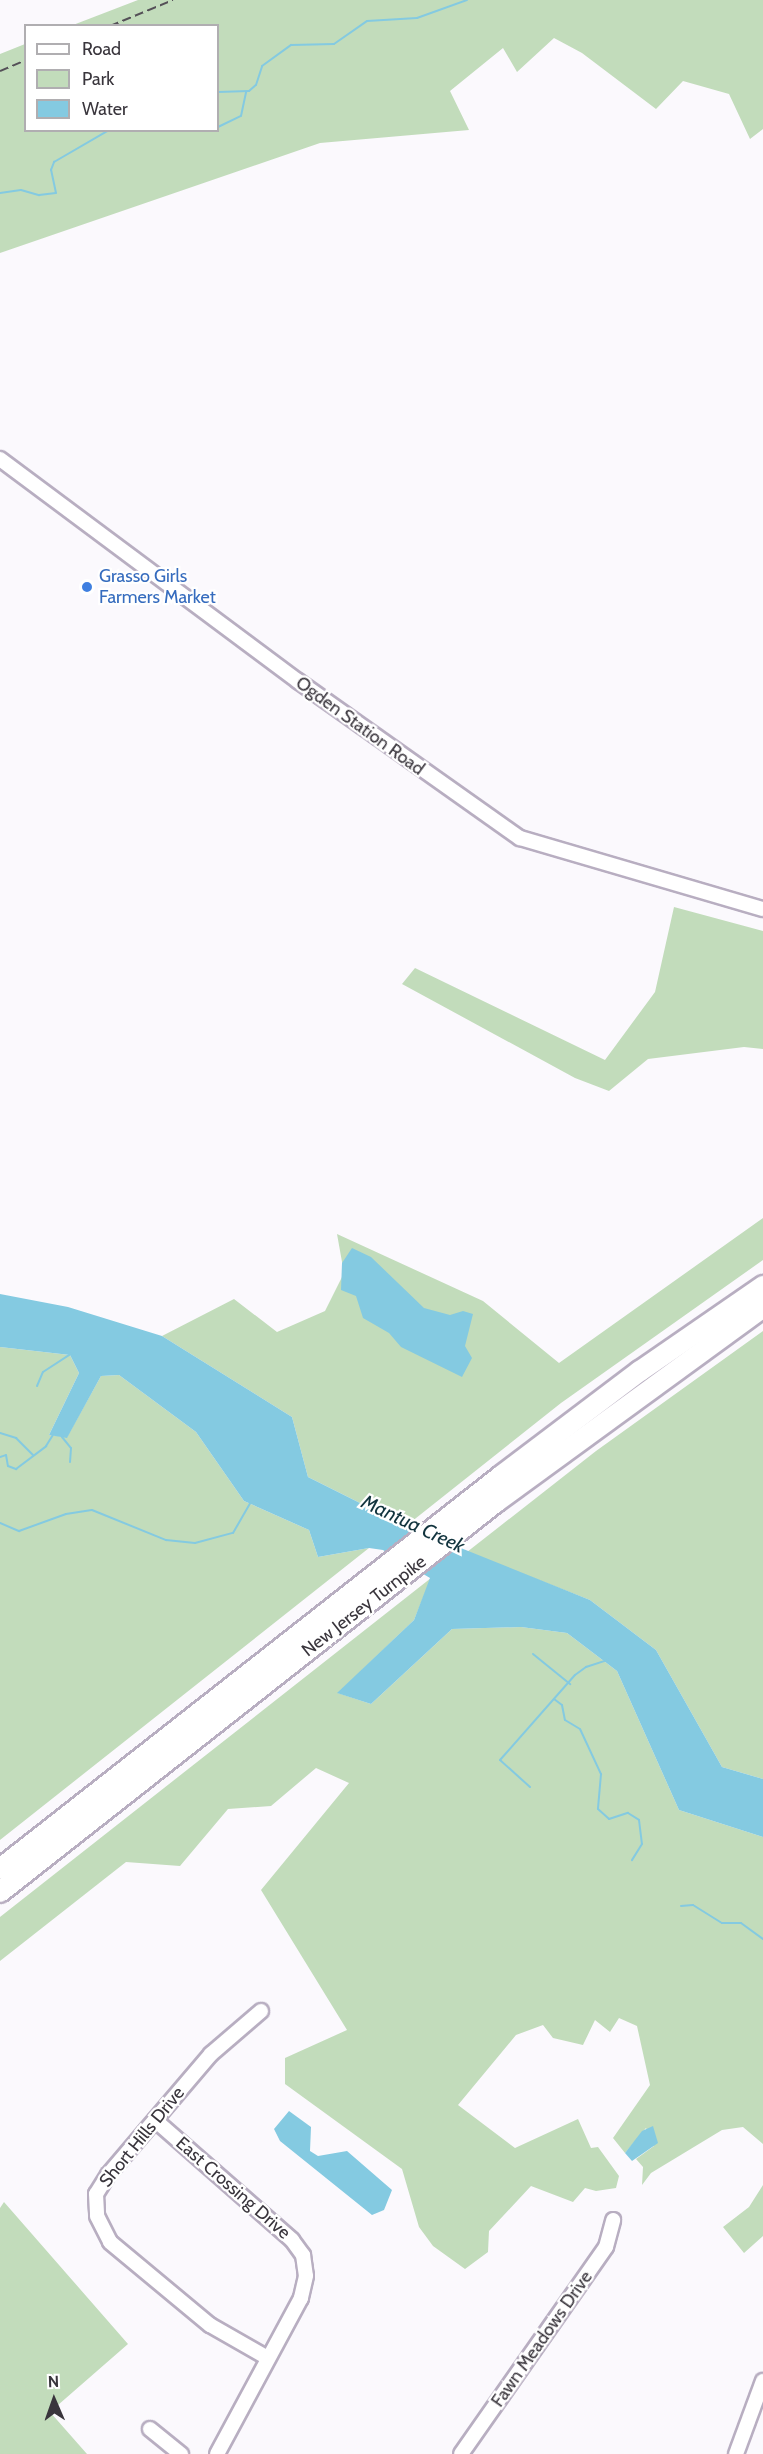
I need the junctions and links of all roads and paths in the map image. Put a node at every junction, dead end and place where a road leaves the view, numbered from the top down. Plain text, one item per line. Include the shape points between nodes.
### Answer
1 (0, 459) edge
2 (763, 909) edge
3 (763, 1286) edge
4 (763, 1307) edge
5 (452, 1526) junction
6 (395, 1571) junction
7 (0, 1869) edge
8 (0, 1892) edge
9 (261, 2011) dead end
10 (155, 2120) junction
11 (613, 2220) dead end
12 (266, 2357) junction
13 (763, 2381) edge
14 (150, 2429) dead end
15 (181, 2454) edge
16 (217, 2454) edge
17 (461, 2454) edge
18 (735, 2454) edge

1 - 2 street, Ogden Station Road via 307,688 520,838
3 - 5 highway, New Jersey Turnpike via 640,1371
4 - 5 highway, New Jersey Turnpike
5 - 6 highway, New Jersey Turnpike
6 - 7 highway, New Jersey Turnpike
6 - 8 highway, New Jersey Turnpike
9 - 10 street, Short Hills Drive via 211,2054
10 - 12 street, East Crossing Drive via 292,2240 303,2255 306,2276 301,2298
10 - 12 street, Short Hills Drive via 96,2194 101,2225 110,2242 210,2325
11 - 17 street, Fawn Meadows Drive via 606,2247
12 - 16 street, East Crossing Drive
13 - 18 street
14 - 15 street

